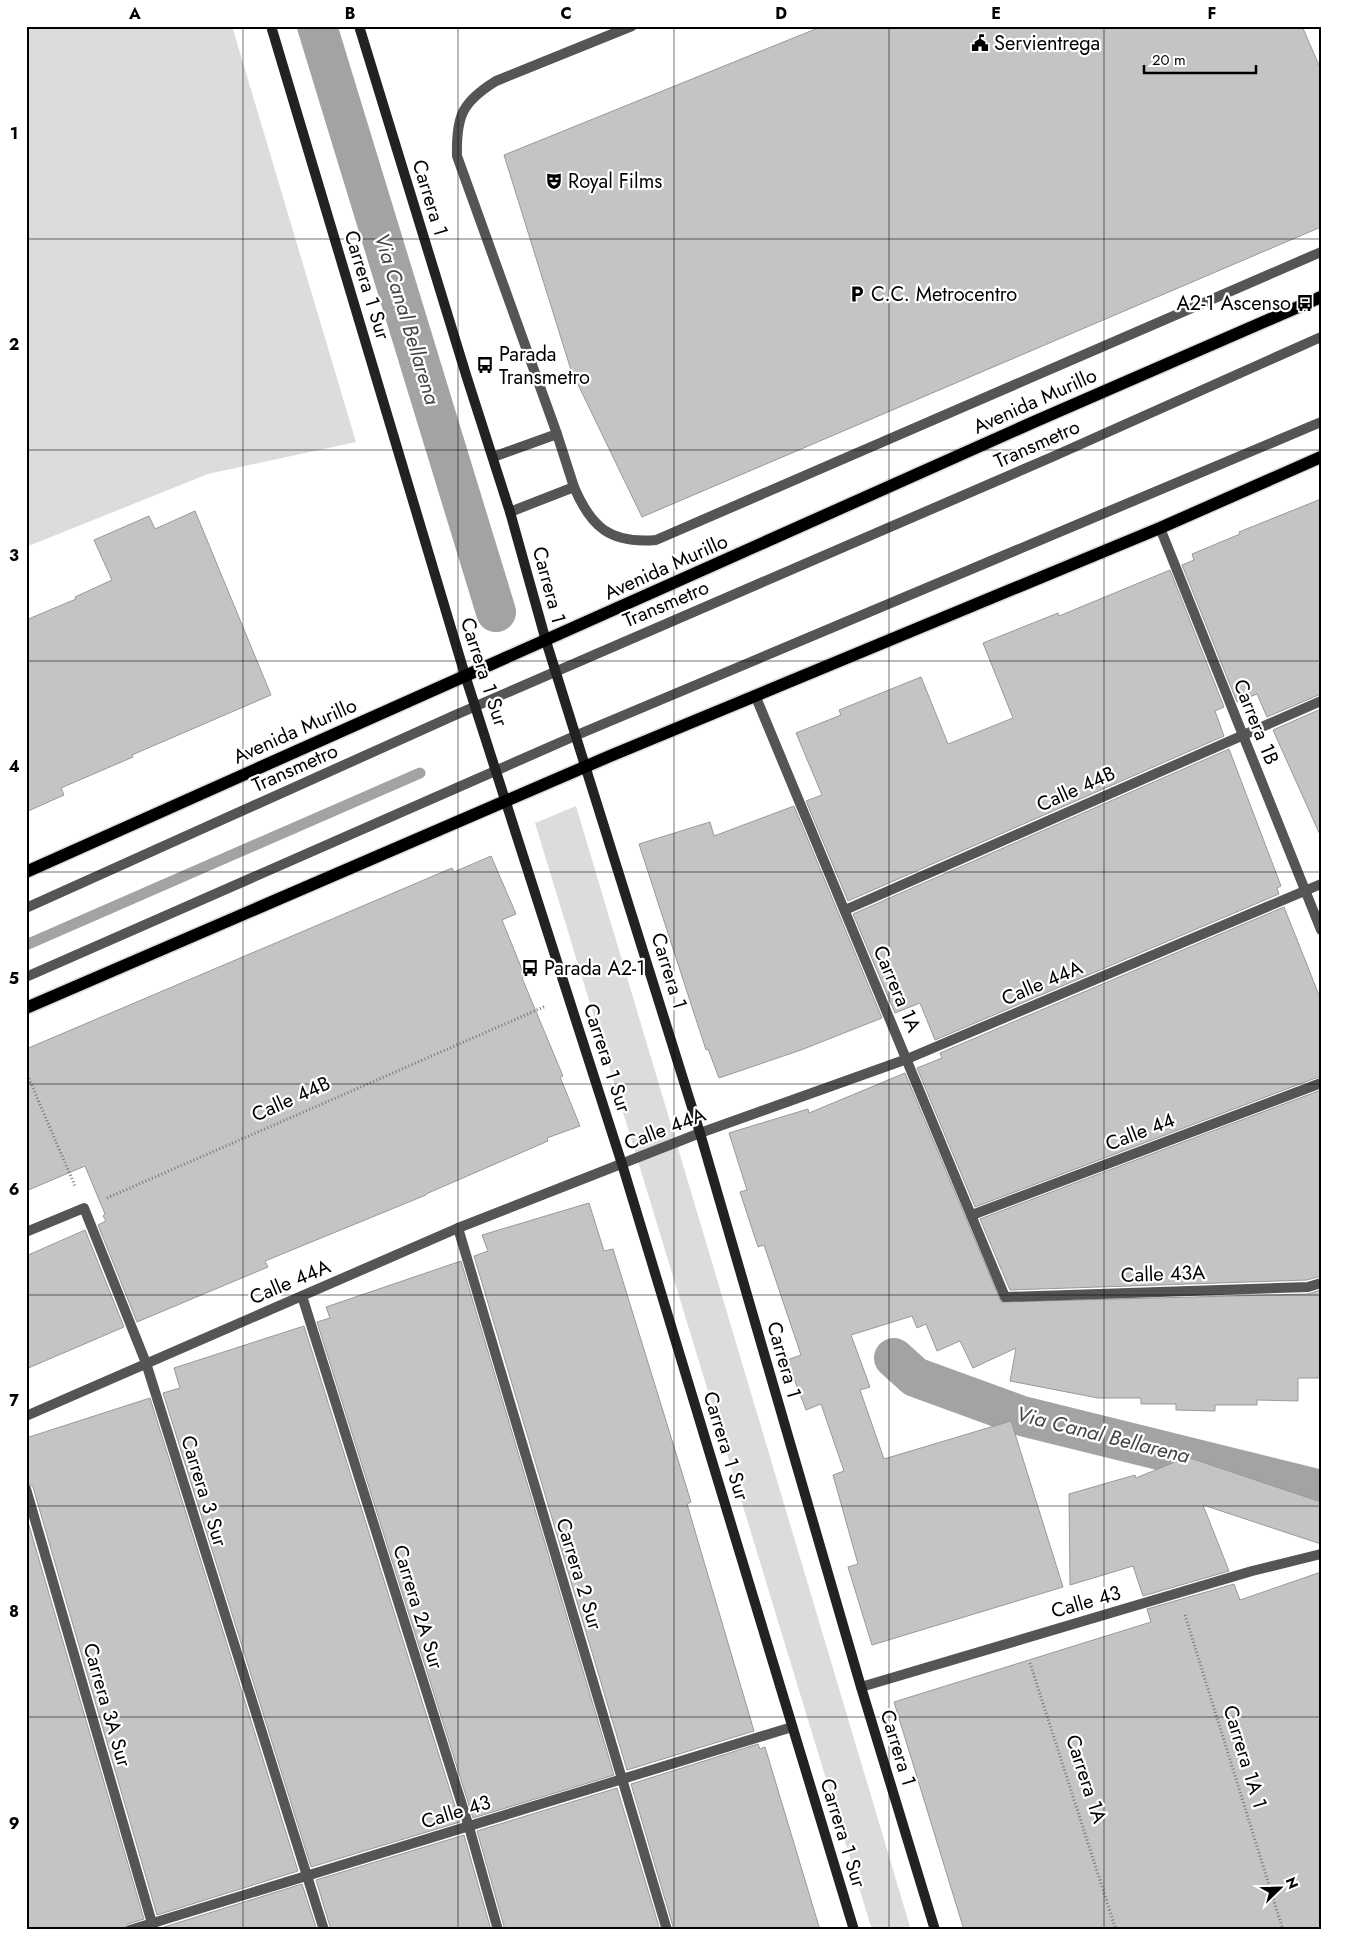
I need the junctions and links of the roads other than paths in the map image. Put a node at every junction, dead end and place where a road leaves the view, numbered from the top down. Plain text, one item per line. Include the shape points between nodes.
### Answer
1 (271, 26) edge
2 (359, 26) edge
3 (632, 26) edge
4 (1321, 252) edge
5 (1321, 296) edge
6 (1321, 336) edge
7 (1321, 422) edge
8 (556, 434) junction
9 (493, 457) junction
10 (1321, 457) edge
11 (574, 487) junction
12 (510, 512) junction
13 (1160, 528) junction
14 (546, 641) junction
15 (556, 671) junction
16 (465, 675) junction
17 (755, 695) junction
18 (1321, 700) edge
19 (476, 706) junction
20 (577, 735) junction
21 (1243, 735) junction
22 (587, 766) junction
23 (498, 770) junction
24 (507, 801) junction
25 (26, 872) edge
26 (1321, 884) edge
27 (1305, 890) junction
28 (26, 908) edge
29 (845, 910) junction
30 (1321, 930) edge
31 (26, 977) edge
32 (26, 1008) edge
33 (907, 1059) junction
34 (1321, 1083) edge
35 (700, 1133) junction
36 (622, 1164) junction
37 (972, 1215) junction
38 (458, 1228) junction
39 (26, 1232) edge
40 (1321, 1283) edge
41 (302, 1296) junction
42 (1005, 1296) joint
43 (146, 1363) junction
44 (26, 1416) edge
45 (26, 1490) edge
46 (1321, 1554) edge
47 (861, 1687) junction
48 (792, 1727) junction
49 (622, 1778) junction
50 (469, 1827) junction
51 (307, 1875) junction
52 (153, 1926) edge
53 (130, 1930) edge
54 (324, 1930) edge
55 (498, 1930) edge
56 (667, 1930) edge
57 (854, 1930) edge
58 (935, 1930) edge

1 - 16 street, Carrera 1 Sur
2 - 9 street, Carrera 1
3 - 8 street via 496,80 478,92 464,110 456,131 457,156
4 - 11 street via 656,540 623,539 605,531 588,513
5 - 14 main road, Avenida Murillo
6 - 15 street, Transmetro via 1052,457
7 - 20 street
8 - 9 street
8 - 11 street
9 - 12 street, Carrera 1
10 - 13 main road
11 - 12 street
12 - 14 street, Carrera 1
13 - 17 main road
13 - 21 street, Carrera 1B
14 - 15 street, Carrera 1
14 - 16 main road, Avenida Murillo
15 - 19 street, Transmetro
15 - 20 street, Carrera 1
16 - 19 street, Carrera 1 Sur
16 - 25 main road, Avenida Murillo
17 - 22 main road
17 - 29 street, Carrera 1A
18 - 21 street, Calle 44B
19 - 23 street, Carrera 1 Sur
19 - 28 street, Transmetro
20 - 22 street, Carrera 1
20 - 23 street
21 - 27 street, Carrera 1B
21 - 29 street, Calle 44B
22 - 24 main road
22 - 35 street, Carrera 1
23 - 24 street, Carrera 1 Sur
23 - 31 street
24 - 32 main road
24 - 36 street, Carrera 1 Sur
26 - 27 street, Calle 44A
27 - 30 street, Carrera 1B
27 - 33 street, Calle 44A
29 - 33 street, Carrera 1A
33 - 35 street, Calle 44A
33 - 37 street, Carrera 1A
34 - 37 street, Calle 44
35 - 36 street, Calle 44A
35 - 47 street, Carrera 1
36 - 38 street, Calle 44A
36 - 48 street, Carrera 1 Sur
37 - 42 street, Carrera 1A
38 - 41 street, Calle 44A
38 - 49 street, Carrera 2 Sur
39 - 43 street, Carrera 3 Sur via 84,1208
40 - 42 street, Calle 43A via 1308,1287
41 - 43 street, Calle 44A
41 - 50 street, Carrera 2A Sur
43 - 44 street, Calle 44A
43 - 51 street, Carrera 3 Sur
45 - 52 street, Carrera 3A Sur
46 - 47 street, Calle 43 via 1252,1571
47 - 58 street, Carrera 1
48 - 49 street, Calle 43
48 - 57 street, Carrera 1 Sur
49 - 50 street, Calle 43
49 - 56 street, Carrera 2 Sur
50 - 51 street, Calle 43
50 - 55 street, Carrera 2A Sur
51 - 52 street, Calle 43
51 - 54 street, Carrera 3 Sur
52 - 53 street, Calle 43

